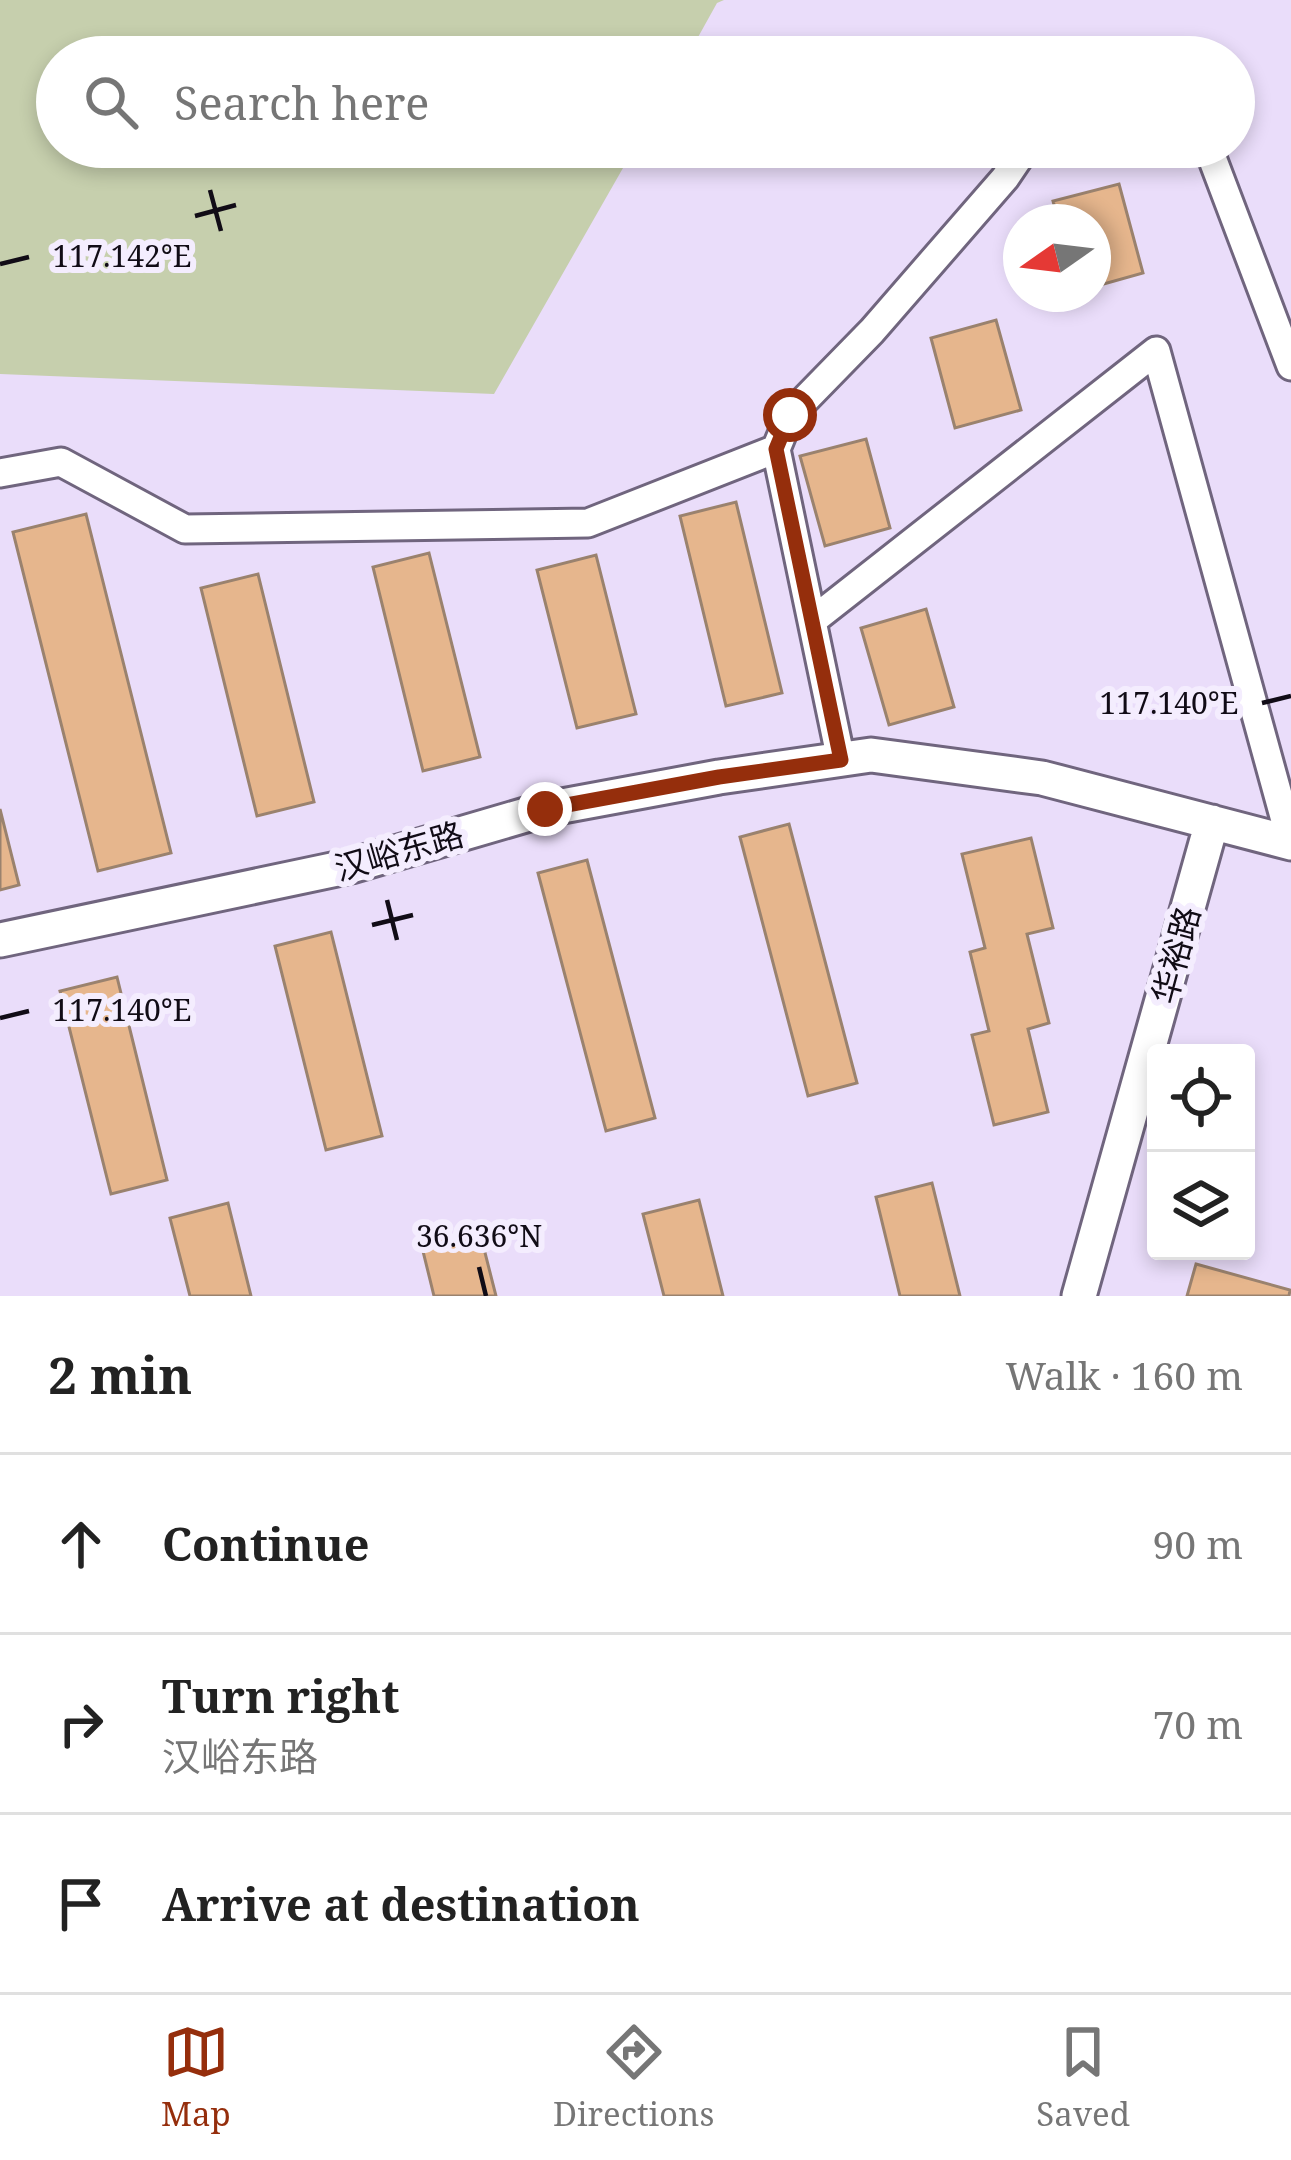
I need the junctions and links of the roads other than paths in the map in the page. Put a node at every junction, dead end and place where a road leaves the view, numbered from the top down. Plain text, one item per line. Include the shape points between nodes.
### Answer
1 (1012, 168) edge
2 (1216, 168) edge
3 (1291, 366) edge
4 (776, 449) junction
5 (0, 472) edge
6 (812, 621) junction
7 (841, 760) junction
8 (1212, 822) junction
9 (1291, 842) edge
10 (0, 940) edge
11 (1078, 1296) edge

1 - 4 street via 790,415
2 - 3 street
4 - 5 street via 589,523 185,529 61,462
4 - 6 street
6 - 7 street
6 - 9 street via 1156,351
7 - 8 street, 汉峪东路 via 871,755 1042,778
7 - 10 street, 汉峪东路 via 545,809 351,866
8 - 9 street, 汉峪东路
8 - 11 street, 华裕路

